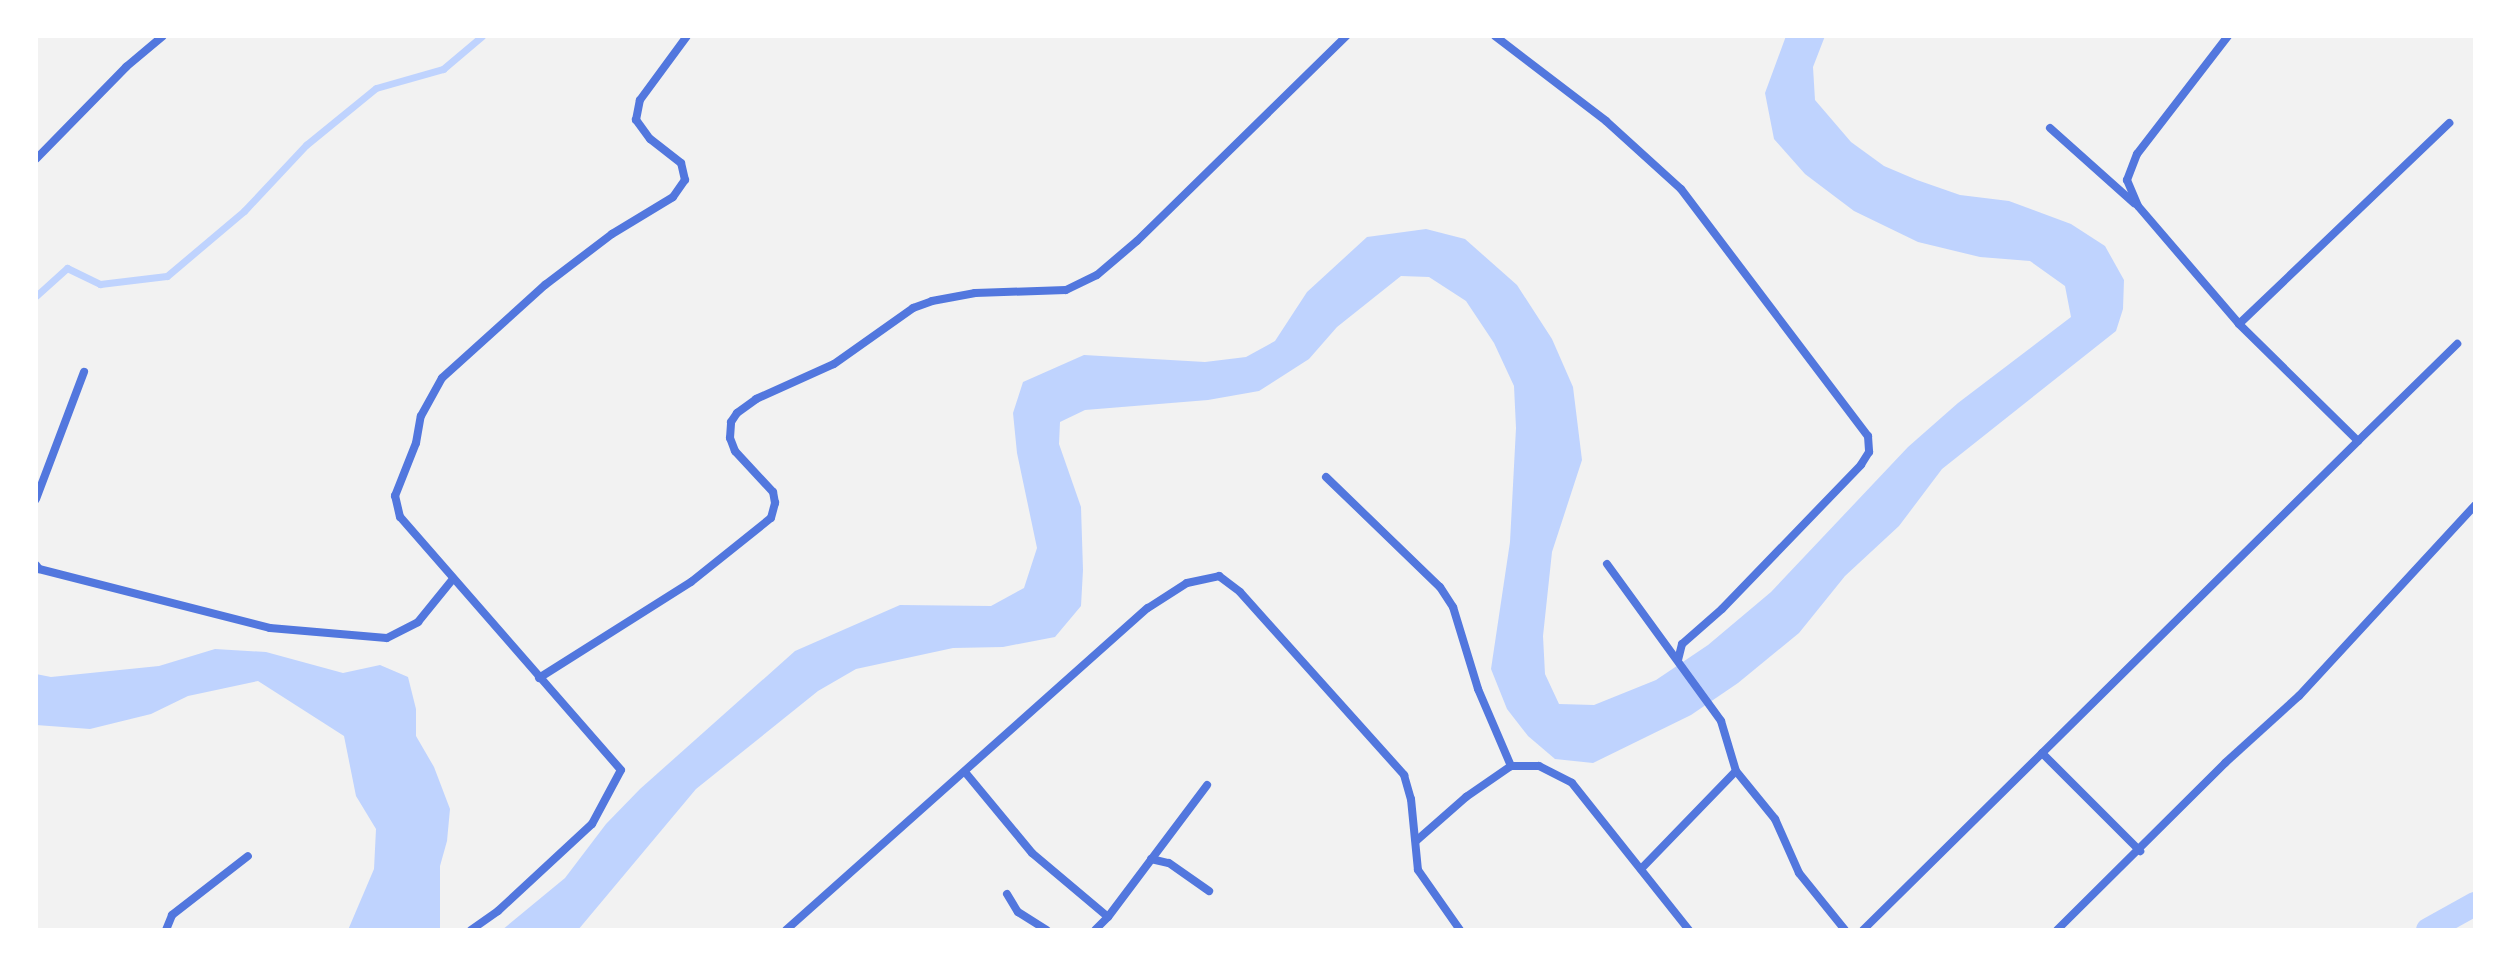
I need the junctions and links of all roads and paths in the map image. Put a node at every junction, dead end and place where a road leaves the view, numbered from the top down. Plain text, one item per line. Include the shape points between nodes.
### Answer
1 (163, 36) edge
2 (687, 36) edge
3 (1346, 36) edge
4 (1495, 36) edge
5 (2228, 36) edge
6 (2449, 123) dead end
7 (2050, 128) dead end
8 (36, 159) edge
9 (2138, 206) junction
10 (2239, 324) junction
11 (2457, 344) dead end
12 (84, 372) dead end
13 (2358, 441) junction
14 (1326, 477) dead end
15 (36, 499) edge
16 (2475, 505) edge
17 (1607, 564) dead end
18 (36, 565) edge
19 (453, 579) junction
20 (1678, 660) junction
21 (539, 678) junction
22 (2042, 753) junction
23 (1511, 766) junction
24 (1736, 771) junction
25 (965, 772) junction
26 (1207, 785) dead end
27 (1416, 841) junction
28 (2140, 851) junction
29 (248, 856) dead end
30 (1151, 859) junction
31 (1641, 869) junction
32 (1209, 891) dead end
33 (1007, 894) dead end
34 (1108, 917) junction
35 (166, 930) edge
36 (471, 930) edge
37 (786, 930) edge
38 (1047, 930) edge
39 (1095, 930) edge
40 (1460, 930) edge
41 (1689, 930) edge
42 (1845, 930) edge
43 (1863, 930) edge
44 (2057, 930) edge

1 - 8 street
2 - 19 street via 640,100 636,120 650,139 681,163 685,180 673,197 612,234 545,285 442,378 421,416 395,496 400,517
3 - 21 street via 1097,275 1066,290 975,293 913,308 834,364 737,413 730,438 735,451 773,492 771,518 691,582
4 - 20 street via 1606,121 1681,189 1868,436 1869,452 1861,465 1682,644
5 - 9 street via 2137,154 2127,180
6 - 10 street
7 - 9 street
9 - 10 street
10 - 13 street
11 - 13 street
12 - 15 street
13 - 22 street
14 - 23 street via 1440,587 1453,607 1478,689
16 - 28 street via 2299,696
17 - 20 street
18 - 19 street via 270,628 387,638 418,622
19 - 21 street
20 - 24 street via 1721,721
21 - 36 street via 621,770 592,824
22 - 28 street
22 - 43 street
23 - 27 street
23 - 31 street via 1539,766 1572,783
24 - 31 street
24 - 42 street via 1775,819 1799,873
25 - 27 street via 1148,608 1187,583 1219,576 1240,592 1404,775
25 - 34 street via 1032,853
25 - 37 street
26 - 30 street
27 - 40 street via 1418,870
28 - 44 street
29 - 35 street via 172,915
30 - 32 street via 1169,863
30 - 34 street
31 - 41 street
33 - 38 street via 1018,912
34 - 39 street

